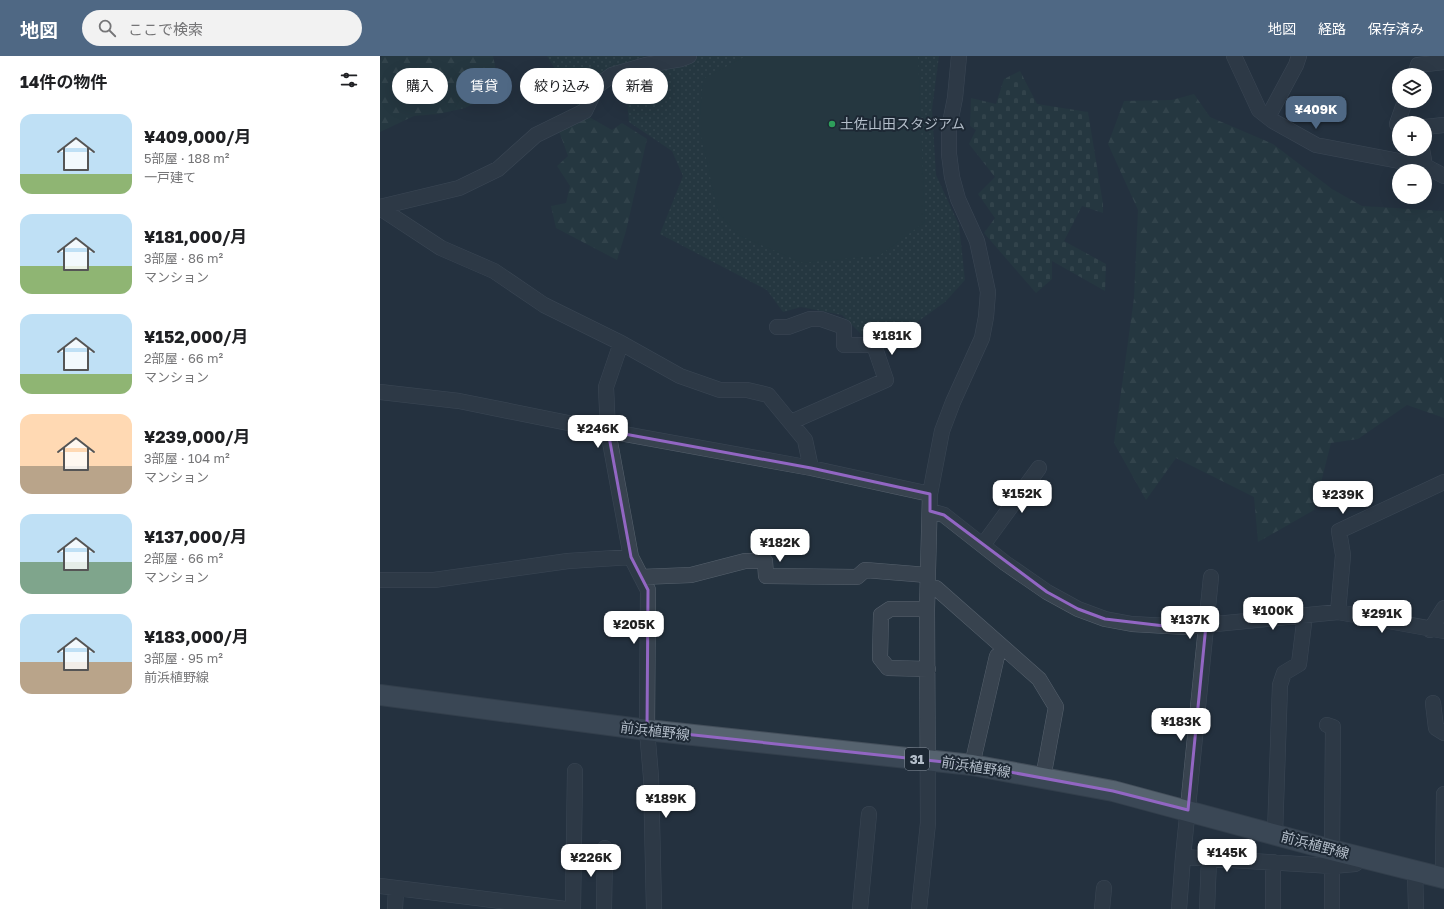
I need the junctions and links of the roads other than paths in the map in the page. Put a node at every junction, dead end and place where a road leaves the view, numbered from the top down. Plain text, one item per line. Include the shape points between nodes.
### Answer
1 (689, 56) edge
2 (959, 56) edge
3 (1234, 56) edge
4 (1299, 56) edge
5 (1444, 62) edge
6 (1417, 68) edge
7 (1268, 117) junction
8 (1444, 125) edge
9 (1432, 126) edge
10 (1415, 164) edge
11 (1432, 170) edge
12 (1444, 176) edge
13 (380, 208) edge
14 (777, 327) dead end
15 (621, 343) junction
16 (380, 392) edge
17 (791, 422) junction
18 (608, 431) junction
19 (811, 468) junction
20 (1039, 468) dead end
21 (1444, 482) edge
22 (930, 494) junction
23 (930, 511) junction
24 (983, 545) junction
25 (631, 557) junction
26 (640, 577) junction
27 (1211, 578) dead end
28 (380, 580) edge
29 (928, 582) junction
30 (1444, 608) edge
31 (927, 610) junction
32 (1338, 612) junction
33 (1305, 615) junction
34 (1206, 624) junction
35 (1437, 630) edge
36 (997, 656) dead end
37 (928, 669) junction
38 (380, 695) edge
39 (1433, 703) dead end
40 (1327, 725) dead end
41 (646, 730) junction
42 (1444, 733) edge
43 (928, 760) junction
44 (972, 765) junction
45 (575, 771) dead end
46 (1043, 778) junction
47 (1444, 794) edge
48 (1188, 810) junction
49 (869, 814) dead end
50 (1275, 834) junction
51 (605, 848) dead end
52 (1183, 857) junction
53 (1332, 858) junction
54 (1209, 859) junction
55 (1273, 862) junction
56 (1416, 870) junction
57 (1444, 877) edge
58 (380, 886) edge
59 (396, 888) junction
60 (1104, 888) dead end
61 (466, 903) edge
62 (556, 908) edge
63 (395, 909) edge
64 (573, 909) edge
65 (604, 909) edge
66 (654, 909) edge
67 (860, 909) edge
68 (919, 909) edge
69 (1102, 909) edge
70 (1179, 909) edge
71 (1207, 909) edge
72 (1273, 909) edge
73 (1332, 909) edge
74 (1416, 909) edge

1 - 13 street via 612,75 597,86 585,111 536,135 498,170 459,188
2 - 22 street via 949,128 949,154 958,199 977,241 988,292 982,338 942,431
3 - 7 street via 1259,110
4 - 7 street
5 - 6 street via 1418,65
7 - 10 street via 1316,145
8 - 9 street
11 - 12 street
13 - 15 street via 442,248 494,271 544,305
14 - 17 street via 821,319 844,327 844,345 874,345 886,380
15 - 17 street via 680,376 720,390 747,390 768,395
15 - 18 street via 606,387
16 - 18 street via 459,401
17 - 19 street via 804,440
18 - 19 street
18 - 25 street
19 - 22 street
20 - 24 street
21 - 32 street via 1339,531 1343,555
22 - 23 street
23 - 24 street via 944,515
23 - 29 street
24 - 34 street via 1005,564 1047,592 1078,609 1105,619 1132,624 1185,627
25 - 26 street
25 - 28 street via 568,561 434,580
26 - 29 street via 690,575 745,561 765,561 766,576 856,577 865,570
26 - 41 street via 648,590
27 - 34 street
29 - 31 street
29 - 46 street via 1039,679 1053,701 1056,707
30 - 35 street
31 - 37 street
31 - 37 street via 890,609 881,615 880,658 888,668
32 - 33 street
32 - 35 street
33 - 34 street
33 - 50 street via 1299,664 1284,673 1280,685
34 - 48 street
36 - 44 street
37 - 43 street
38 - 41 main road, 前浜植野線 / 31
39 - 42 street via 1436,728
40 - 53 street via 1333,727
41 - 43 main road, 前浜植野線 / 31
41 - 66 street via 651,777
43 - 44 main road, 前浜植野線 / 31
43 - 68 street via 928,823
44 - 46 main road, 前浜植野線 / 31
45 - 64 street
46 - 48 main road, 前浜植野線 / 31 via 1113,791
47 - 57 street
48 - 50 main road, 前浜植野線 / 31
48 - 52 street
49 - 67 street
50 - 53 main road, 前浜植野線 / 31
51 - 65 street
52 - 54 street
52 - 70 street
53 - 55 street
53 - 56 main road, 前浜植野線 / 31 via 1364,857
53 - 73 street
54 - 55 street
54 - 71 street
55 - 72 street
56 - 57 main road, 前浜植野線 / 31
56 - 74 street
58 - 59 street
59 - 61 street
59 - 63 street
60 - 69 street
61 - 62 street

